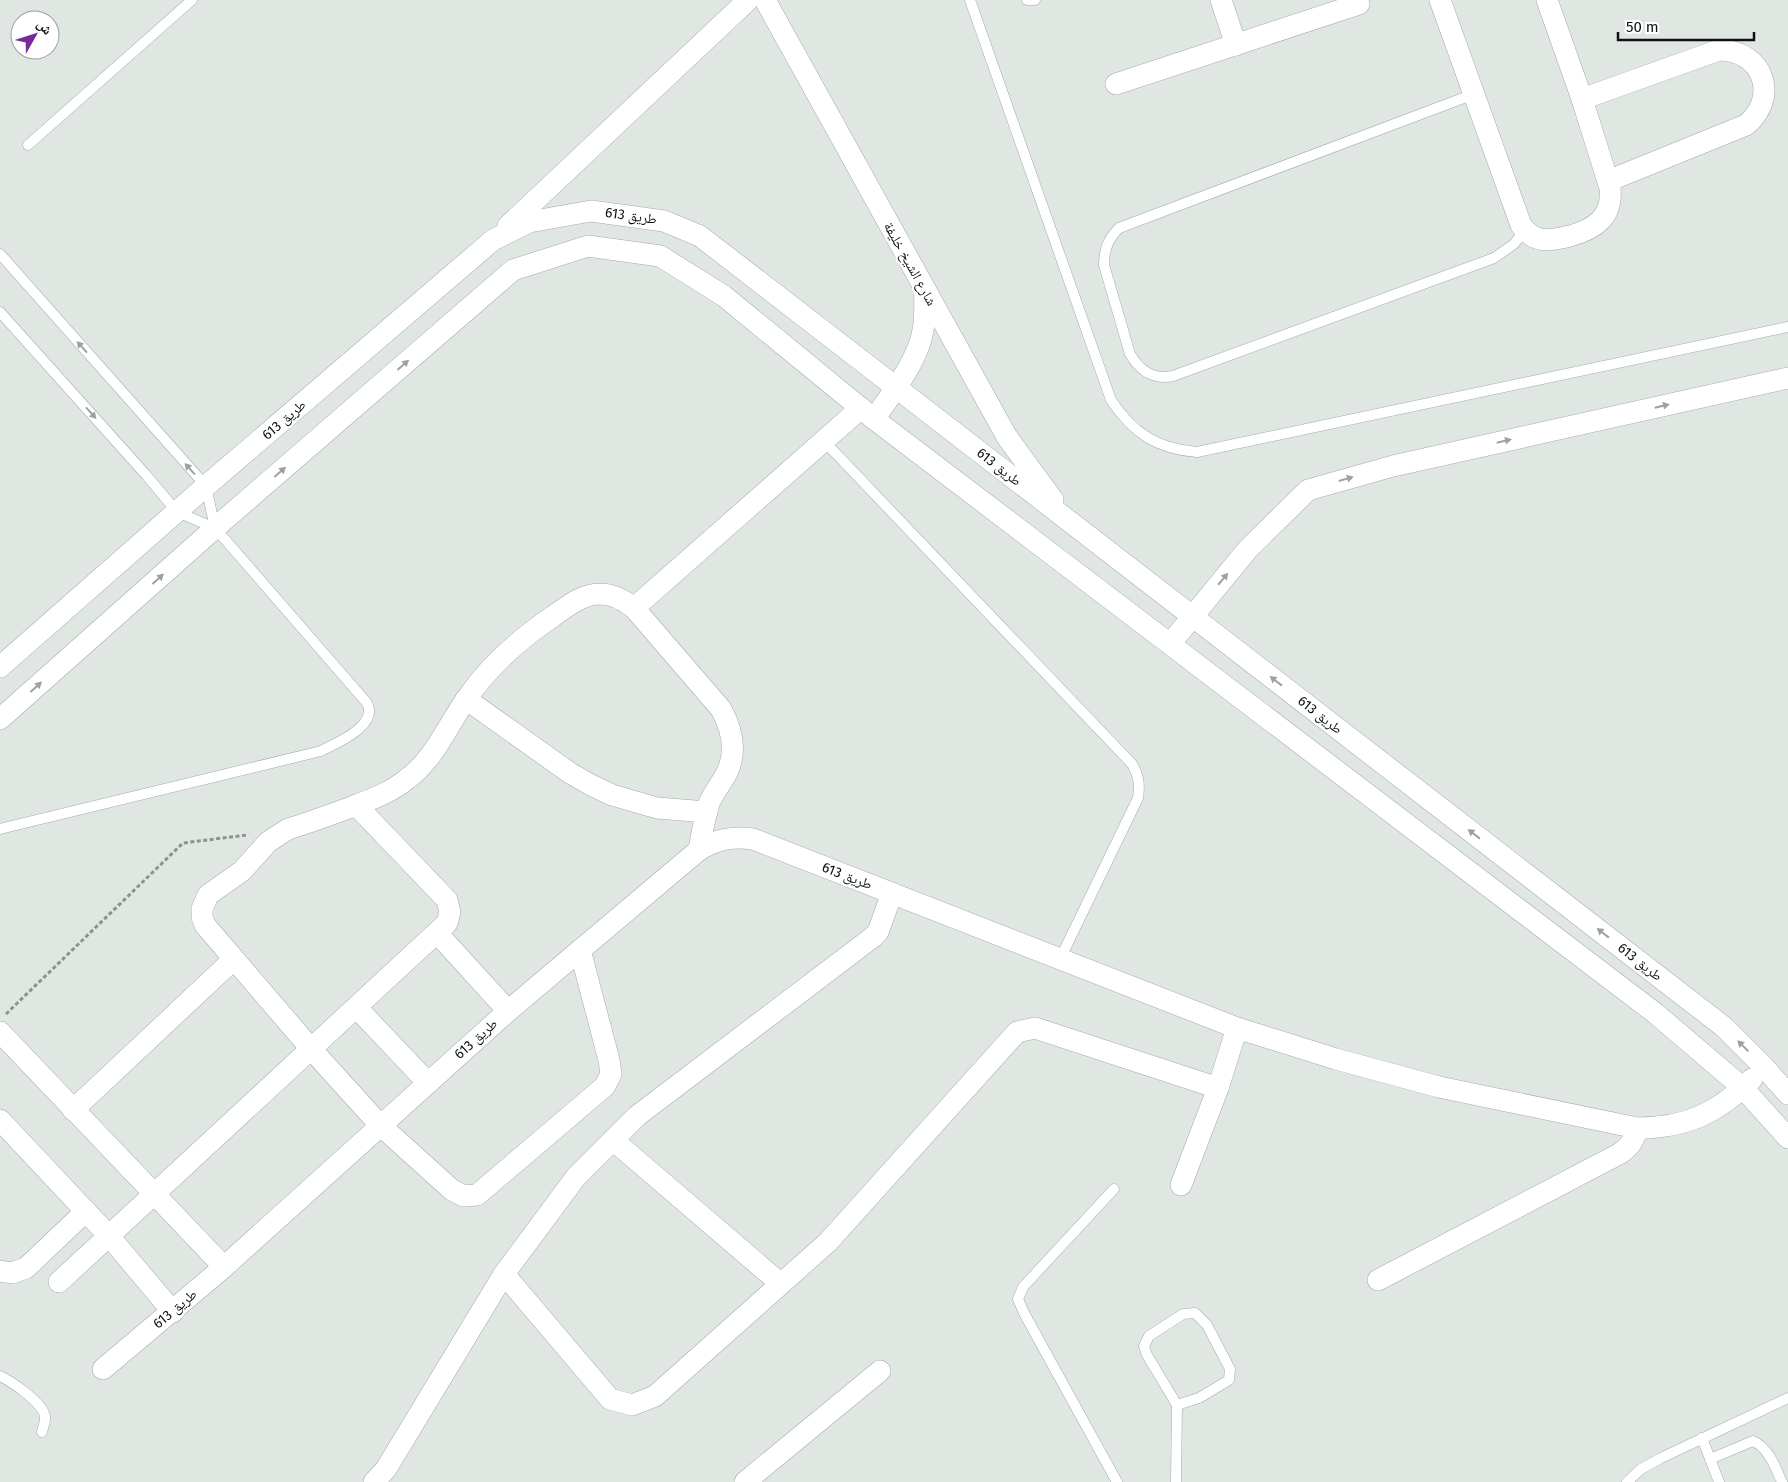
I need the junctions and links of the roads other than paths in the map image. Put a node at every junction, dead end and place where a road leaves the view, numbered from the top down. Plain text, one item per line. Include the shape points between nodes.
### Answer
1 (192, 0) edge
2 (748, 0) edge
3 (765, 0) edge
4 (970, 0) edge
5 (1027, 0) edge
6 (1035, 0) edge
7 (1221, 0) edge
8 (1440, 0) edge
9 (1547, 0) edge
10 (1358, 4) dead end
11 (1236, 45) junction
12 (1116, 84) dead end
13 (1474, 94) junction
14 (1582, 99) junction
15 (28, 145) dead end
16 (1608, 181) junction
17 (1525, 230) junction
18 (493, 240) junction
19 (0, 254) edge
20 (925, 290) junction
21 (0, 312) edge
22 (1788, 327) edge
23 (1788, 378) edge
24 (897, 388) junction
25 (867, 413) junction
26 (824, 441) junction
27 (206, 486) junction
28 (176, 512) junction
29 (1067, 520) junction
30 (215, 528) junction
31 (634, 608) junction
32 (1192, 616) junction
33 (1170, 644) junction
34 (0, 667) edge
35 (466, 699) junction
36 (0, 719) edge
37 (356, 805) junction
38 (706, 812) junction
39 (0, 829) edge
40 (699, 850) junction
41 (892, 893) junction
42 (438, 934) junction
43 (580, 950) junction
44 (234, 959) junction
45 (1060, 959) junction
46 (357, 1008) junction
47 (508, 1011) junction
48 (1237, 1028) junction
49 (0, 1032) edge
50 (312, 1050) junction
51 (1764, 1067) junction
52 (428, 1083) junction
53 (1218, 1088) junction
54 (1743, 1088) junction
55 (1788, 1094) edge
56 (73, 1110) junction
57 (0, 1120) edge
58 (380, 1126) junction
59 (1637, 1128) junction
60 (1788, 1138) edge
61 (613, 1140) junction
62 (1181, 1185) dead end
63 (1114, 1189) dead end
64 (154, 1195) junction
65 (86, 1211) junction
66 (109, 1236) junction
67 (224, 1267) junction
68 (0, 1271) edge
69 (504, 1274) junction
70 (1378, 1280) dead end
71 (59, 1282) dead end
72 (781, 1284) junction
73 (173, 1312) junction
74 (103, 1369) dead end
75 (880, 1371) dead end
76 (0, 1376) edge
77 (1788, 1398) edge
78 (1176, 1404) junction
79 (42, 1432) dead end
80 (1702, 1438) junction
81 (1710, 1459) junction
82 (382, 1478) edge
83 (746, 1482) edge
84 (1117, 1482) edge
85 (1176, 1482) edge
86 (1627, 1482) edge
87 (1719, 1482) edge
88 (1782, 1482) edge

1 - 15 lane
2 - 18 street
3 - 20 street, شارع الشيخ خليفة
4 - 22 lane via 1108,393 1129,424 1154,442 1198,452
5 - 6 lane
7 - 11 street
8 - 13 street
9 - 14 street
10 - 11 street
11 - 12 street
13 - 17 street
13 - 17 lane via 1119,228 1106,244 1104,264 1130,354 1135,363 1149,374 1174,376 1494,258 1514,244
14 - 16 street
14 - 16 street via 1719,50 1729,50 1748,58 1764,82 1760,111 1746,125
16 - 17 street via 1611,199 1596,226 1548,240 1535,238
18 - 24 street, طريق 613 via 529,222 591,211 664,221 700,236
18 - 27 street, طريق 613
27 -> 19 lane
20 - 24 street via 924,330
20 - 29 street, شارع الشيخ خليفة via 1007,437
21 -> 28 lane
32 -> 23 street via 1248,549 1308,490 1393,466
24 - 25 street
24 - 29 street, طريق 613
25 - 26 street
30 -> 25 street via 513,270 588,246 660,256 724,296
25 - 33 street
26 - 31 street
26 - 45 lane via 1132,764 1136,772 1138,798
27 - 28 street, طريق 613
27 - 30 lane
28 - 30 lane
28 - 34 street, طريق 613
29 - 32 street, طريق 613
36 -> 30 street
30 - 39 lane via 367,703 370,713 366,722 352,735 321,751
31 - 35 street via 612,596 600,594 576,600 515,644
31 - 38 street via 721,709 728,722 733,750 730,765
32 - 33 street
51 -> 32 street, طريق 613 via 1724,1027
33 - 54 street via 1655,1014
35 - 37 street via 440,745 420,769 392,790
35 - 38 street via 591,785 657,808
37 - 42 street via 447,900 450,918
37 - 44 street via 288,829 268,842 242,871 213,890 202,909 205,924
38 - 40 street
40 - 41 street, طريق 613 via 722,839 753,839
40 - 43 street, طريق 613
41 - 45 street, طريق 613
41 - 61 street via 874,937 637,1116
42 - 46 street
42 - 47 street
43 - 47 street, طريق 613
43 - 58 street via 609,1060 610,1074 606,1086 477,1195 464,1196 452,1190
44 - 50 street
44 - 56 street
45 - 48 street, طريق 613
46 - 50 street
46 - 52 street
47 - 52 street, طريق 613
48 - 53 street
48 - 59 street, طريق 613 via 1439,1087
49 - 56 street
50 - 58 street
50 - 64 street
51 - 54 street, طريق 613
51 - 55 street, طريق 613
52 - 58 street, طريق 613
53 - 62 street
53 - 72 street via 1035,1028 1018,1032 828,1242
54 - 59 street, طريق 613 via 1718,1108 1688,1122
54 - 60 street
56 - 64 street
57 - 65 street
58 - 67 street, طريق 613
59 - 70 street via 1629,1146 1619,1154
61 - 69 street via 576,1177
61 - 72 street
63 - 84 lane via 1023,1287 1018,1299
64 - 66 street
64 - 67 street
65 - 66 street
65 - 68 street via 26,1268 12,1273
66 - 71 street
66 - 73 street
67 - 73 street, طريق 613
69 - 72 street via 610,1399 632,1405 655,1396
69 - 82 street
73 - 74 street, طريق 613
75 - 83 street
76 - 79 lane via 15,1384 44,1412 46,1419
77 - 80 lane
78 - 78 lane via 1144,1346 1149,1336 1183,1314 1195,1313 1207,1325 1230,1369 1228,1380 1198,1398
78 - 85 lane
80 - 81 lane
80 - 86 lane via 1647,1465
81 - 87 lane
81 - 88 lane via 1753,1441 1769,1455

